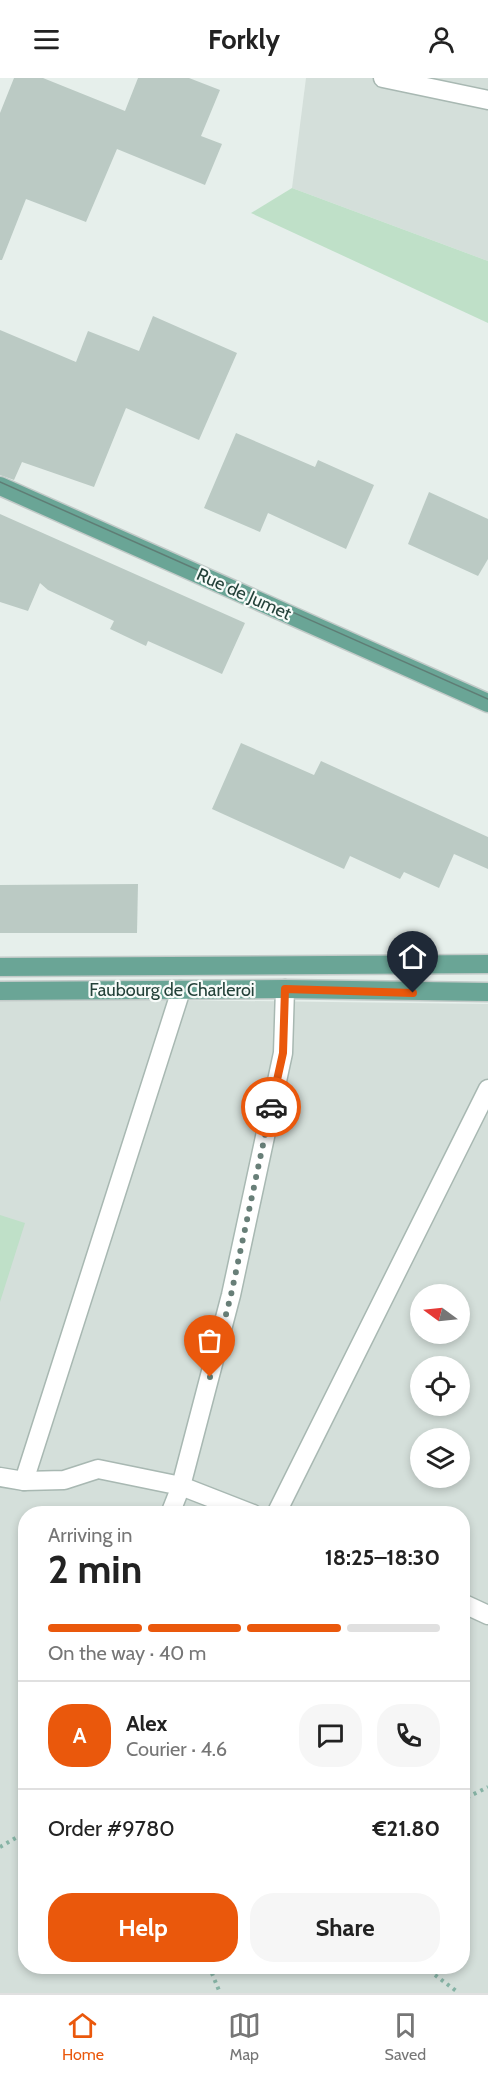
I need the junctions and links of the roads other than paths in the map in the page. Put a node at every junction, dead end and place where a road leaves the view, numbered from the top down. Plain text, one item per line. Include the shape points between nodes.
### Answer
1 (383, 78) edge
2 (488, 100) edge
3 (0, 486) edge
4 (488, 702) edge
5 (488, 964) edge
6 (0, 967) edge
7 (285, 989) junction
8 (181, 990) junction
9 (0, 991) edge
10 (488, 993) edge
11 (488, 1089) edge
12 (0, 1477) edge
13 (24, 1481) junction
14 (181, 1486) junction
15 (173, 1506) edge
16 (232, 1506) edge
17 (280, 1506) edge
18 (470, 1607) edge
19 (488, 1615) edge

1 - 2 lane
3 - 4 main road, Rue de Jumet
5 - 6 main road
7 - 8 main road, Faubourg de Charleroi
7 - 10 main road, Faubourg de Charleroi
7 - 14 lane via 283,1053 231,1295
8 - 9 main road, Faubourg de Charleroi
8 - 13 lane
11 - 17 lane
12 - 13 lane
13 - 14 lane via 64,1480 98,1469
14 - 15 lane
14 - 16 lane
18 - 19 lane

